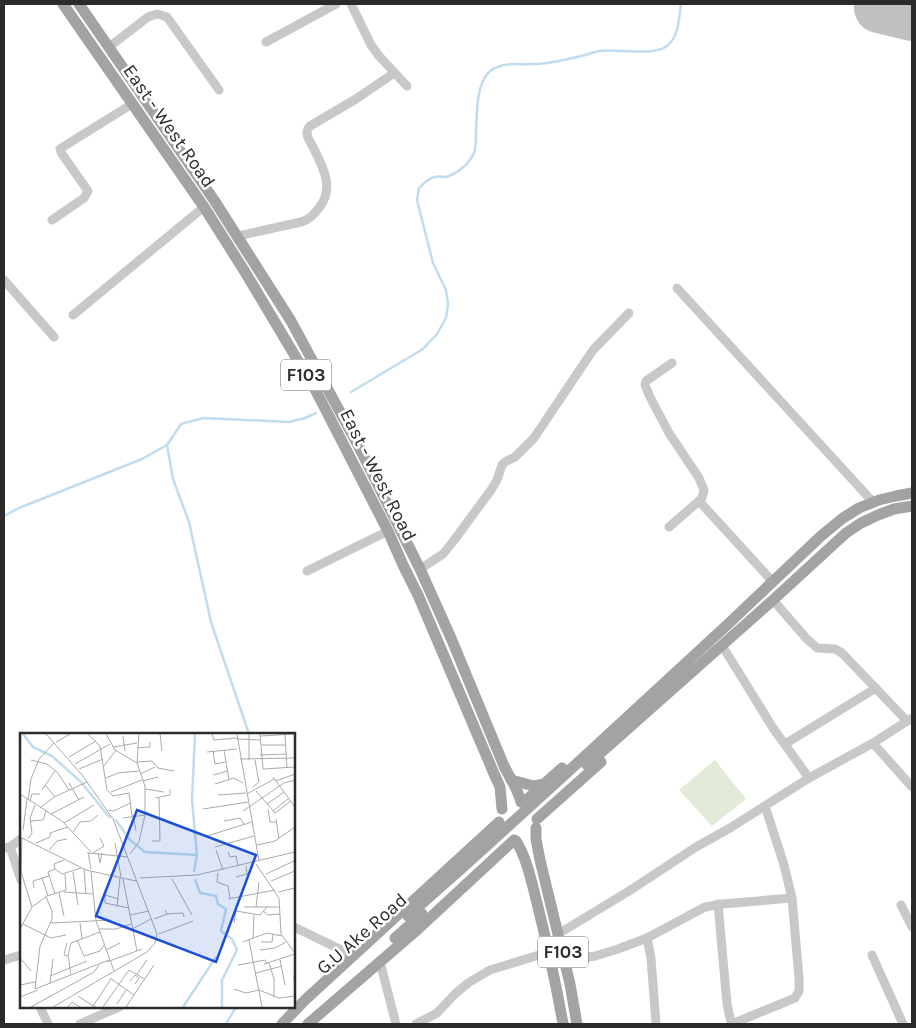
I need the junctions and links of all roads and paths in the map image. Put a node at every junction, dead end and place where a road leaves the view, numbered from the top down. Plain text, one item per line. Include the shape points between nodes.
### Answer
1 (63, 4) edge
2 (79, 4) edge
3 (336, 4) edge
4 (351, 4) edge
5 (266, 42) dead end
6 (109, 47) junction
7 (394, 73) junction
8 (407, 86) dead end
9 (219, 90) dead end
10 (132, 104) junction
11 (204, 207) junction
12 (52, 220) dead end
13 (238, 236) junction
14 (4, 280) edge
15 (677, 288) dead end
16 (629, 313) dead end
17 (73, 315) dead end
18 (54, 338) dead end
19 (672, 363) dead end
20 (912, 494) edge
21 (699, 501) junction
22 (873, 502) junction
23 (912, 506) edge
24 (669, 527) dead end
25 (388, 531) junction
26 (420, 569) junction
27 (307, 571) dead end
28 (772, 582) junction
29 (773, 600) junction
30 (729, 630) junction
31 (723, 647) junction
32 (876, 688) junction
33 (910, 720) edge
34 (873, 743) junction
35 (785, 744) junction
36 (809, 778) junction
37 (511, 780) junction
38 (544, 784) junction
39 (912, 787) edge
40 (522, 802) junction
41 (765, 806) junction
42 (502, 809) junction
43 (499, 822) junction
44 (537, 824) junction
45 (20, 840) edge
46 (515, 841) junction
47 (7, 847) edge
48 (463, 872) junction
49 (20, 878) edge
50 (792, 898) junction
51 (718, 904) junction
52 (901, 905) dead end
53 (295, 927) edge
54 (912, 927) edge
55 (558, 934) junction
56 (647, 938) junction
57 (549, 952) junction
58 (20, 955) edge
59 (872, 955) dead end
60 (354, 956) junction
61 (4, 960) edge
62 (565, 961) junction
63 (380, 962) junction
64 (40, 1008) edge
65 (117, 1008) edge
66 (48, 1024) edge
67 (80, 1024) edge
68 (284, 1024) edge
69 (299, 1024) edge
70 (308, 1024) edge
71 (396, 1024) edge
72 (416, 1024) edge
73 (563, 1024) edge
74 (578, 1024) edge
75 (656, 1024) edge
76 (903, 1024) edge

1 - 10 main road, East - West Road / F103
2 - 6 main road, East - West Road / F103
3 - 5 street
4 - 7 street via 371,45
6 - 9 street via 148,17 157,14 166,17
6 - 13 main road, East - West Road / F103
7 - 8 street
7 - 13 street via 308,128 308,137 328,187 323,202 309,219
10 - 11 main road, East - West Road / F103
10 - 12 street via 60,149 88,191 84,198
11 - 17 street
11 - 25 main road, East - West Road / F103 via 316,391
13 - 26 main road, East - West Road / F103 via 291,321
14 - 18 street
15 - 22 street
16 - 26 street via 594,350 534,438 502,465 491,490 455,539 442,554
19 - 21 street via 645,385 699,478 704,490
20 - 22 main road
21 - 24 street
21 - 28 street
22 - 28 main road via 843,518
23 - 29 main road via 878,515 846,533
25 - 27 street
25 - 42 main road, East - West Road / F103 via 496,776
26 - 37 main road, East - West Road / F103
28 - 30 main road
29 - 30 main road
29 - 32 street via 817,648 842,652
30 - 31 main road
30 - 38 main road via 675,665
30 - 48 main road
31 - 35 street
31 - 44 main road via 684,688
32 - 33 street
32 - 35 street
33 - 34 street
34 - 36 street
34 - 39 street
35 - 36 street
36 - 41 street
37 - 38 main road via 534,786
37 - 40 main road, East - West Road / F103
38 - 40 main road
40 - 42 main road
40 - 44 main road, F103 via 536,813
41 - 50 street
41 - 55 street
42 - 43 main road, F103
43 - 46 main road, F103 via 505,836
43 - 60 main road
44 - 46 main road via 528,838
44 - 55 main road, F103 via 540,860
45 - 47 street
46 - 57 main road, F103 via 532,883
46 - 63 main road
47 - 49 street
48 - 68 main road, G.U Ake Road
48 - 69 main road
50 - 51 street
50 - 51 street via 799,991 795,998 734,1023 726,1004
51 - 56 street
52 - 54 street
53 - 60 street
55 - 62 main road, F103
56 - 62 street via 595,956
56 - 75 street
57 - 72 street via 490,970 468,983 437,1013
57 - 73 main road, F103
58 - 61 street
59 - 76 street
60 - 68 main road via 305,1000
62 - 74 main road, F103
63 - 70 main road
63 - 71 street
64 - 66 street
65 - 67 street

